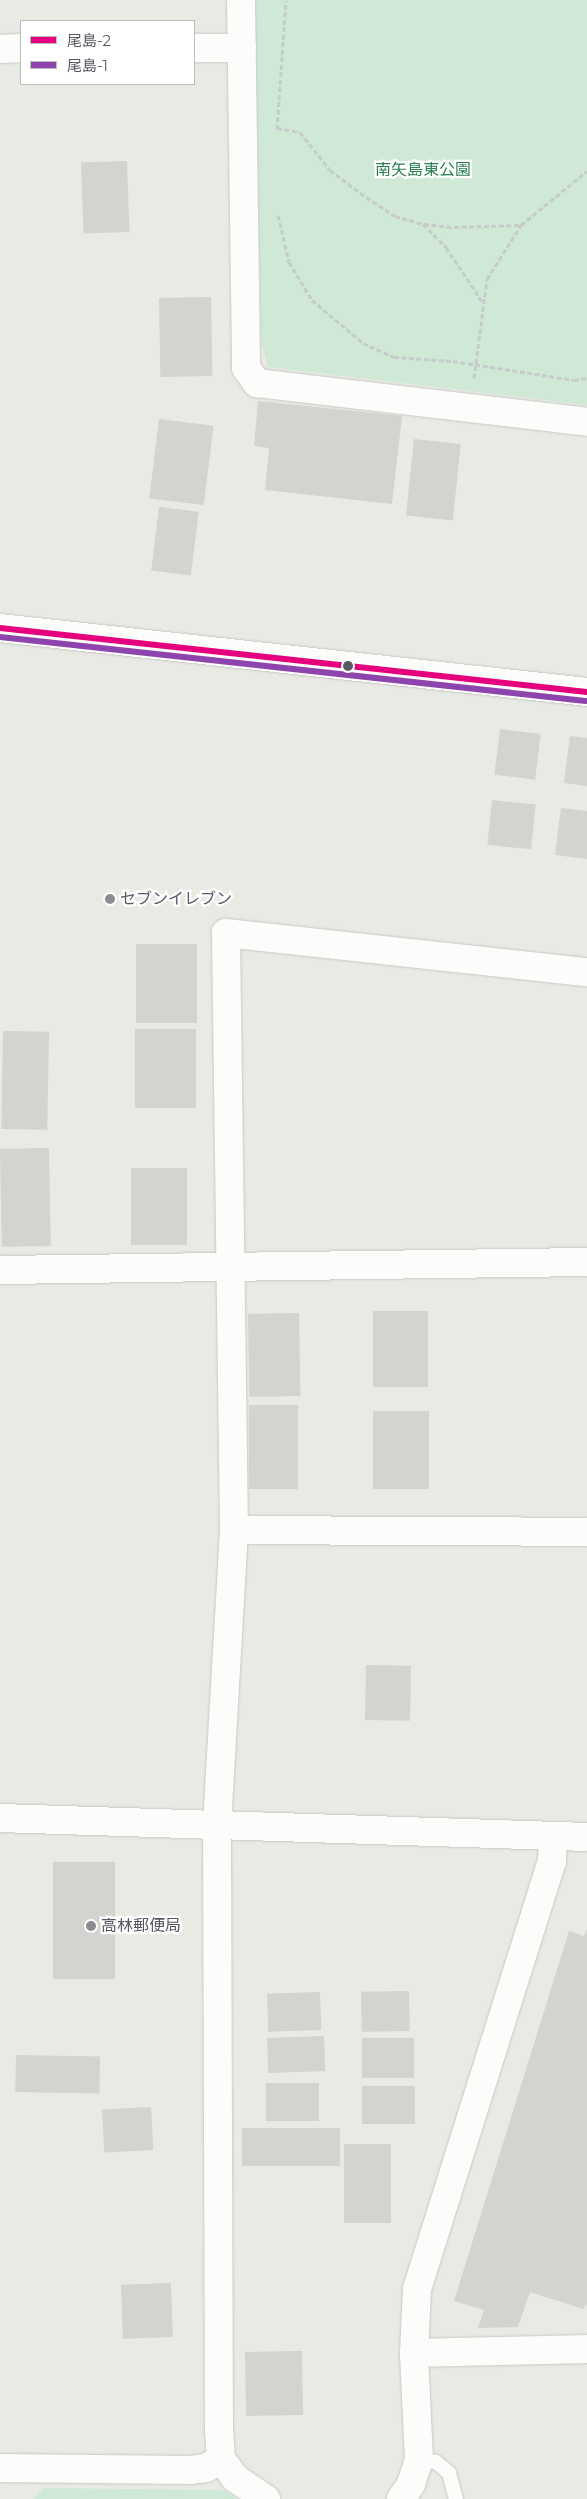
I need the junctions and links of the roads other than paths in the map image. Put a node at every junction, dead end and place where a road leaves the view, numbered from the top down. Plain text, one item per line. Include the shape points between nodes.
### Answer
1 (241, 0) edge
2 (20, 48) edge
3 (195, 48) edge
4 (242, 48) junction
5 (0, 49) edge
6 (587, 422) edge
7 (0, 628) edge
8 (587, 692) edge
9 (587, 972) edge
10 (587, 1262) edge
11 (232, 1266) junction
12 (0, 1270) edge
13 (234, 1530) junction
14 (587, 1532) edge
15 (0, 1818) edge
16 (217, 1825) junction
17 (553, 1836) junction
18 (587, 1837) edge
19 (587, 2349) edge
20 (414, 2353) junction
21 (221, 2459) junction
22 (419, 2460) junction
23 (0, 2468) edge
24 (266, 2499) edge
25 (401, 2499) edge
26 (456, 2499) edge

1 - 4 street
2 - 5 street
3 - 4 street
4 - 6 street via 246,368 257,383
7 - 8 street
9 - 11 street via 226,933
10 - 11 street
11 - 12 street
11 - 13 street
13 - 14 street
13 - 16 street
15 - 16 street
16 - 17 street
16 - 21 street
17 - 18 street
17 - 20 street via 552,1862 417,2289
19 - 20 street
20 - 22 street
21 - 23 street via 206,2468 190,2470
21 - 24 street via 235,2478
22 - 25 street via 411,2484
22 - 26 lane via 436,2462 449,2473

